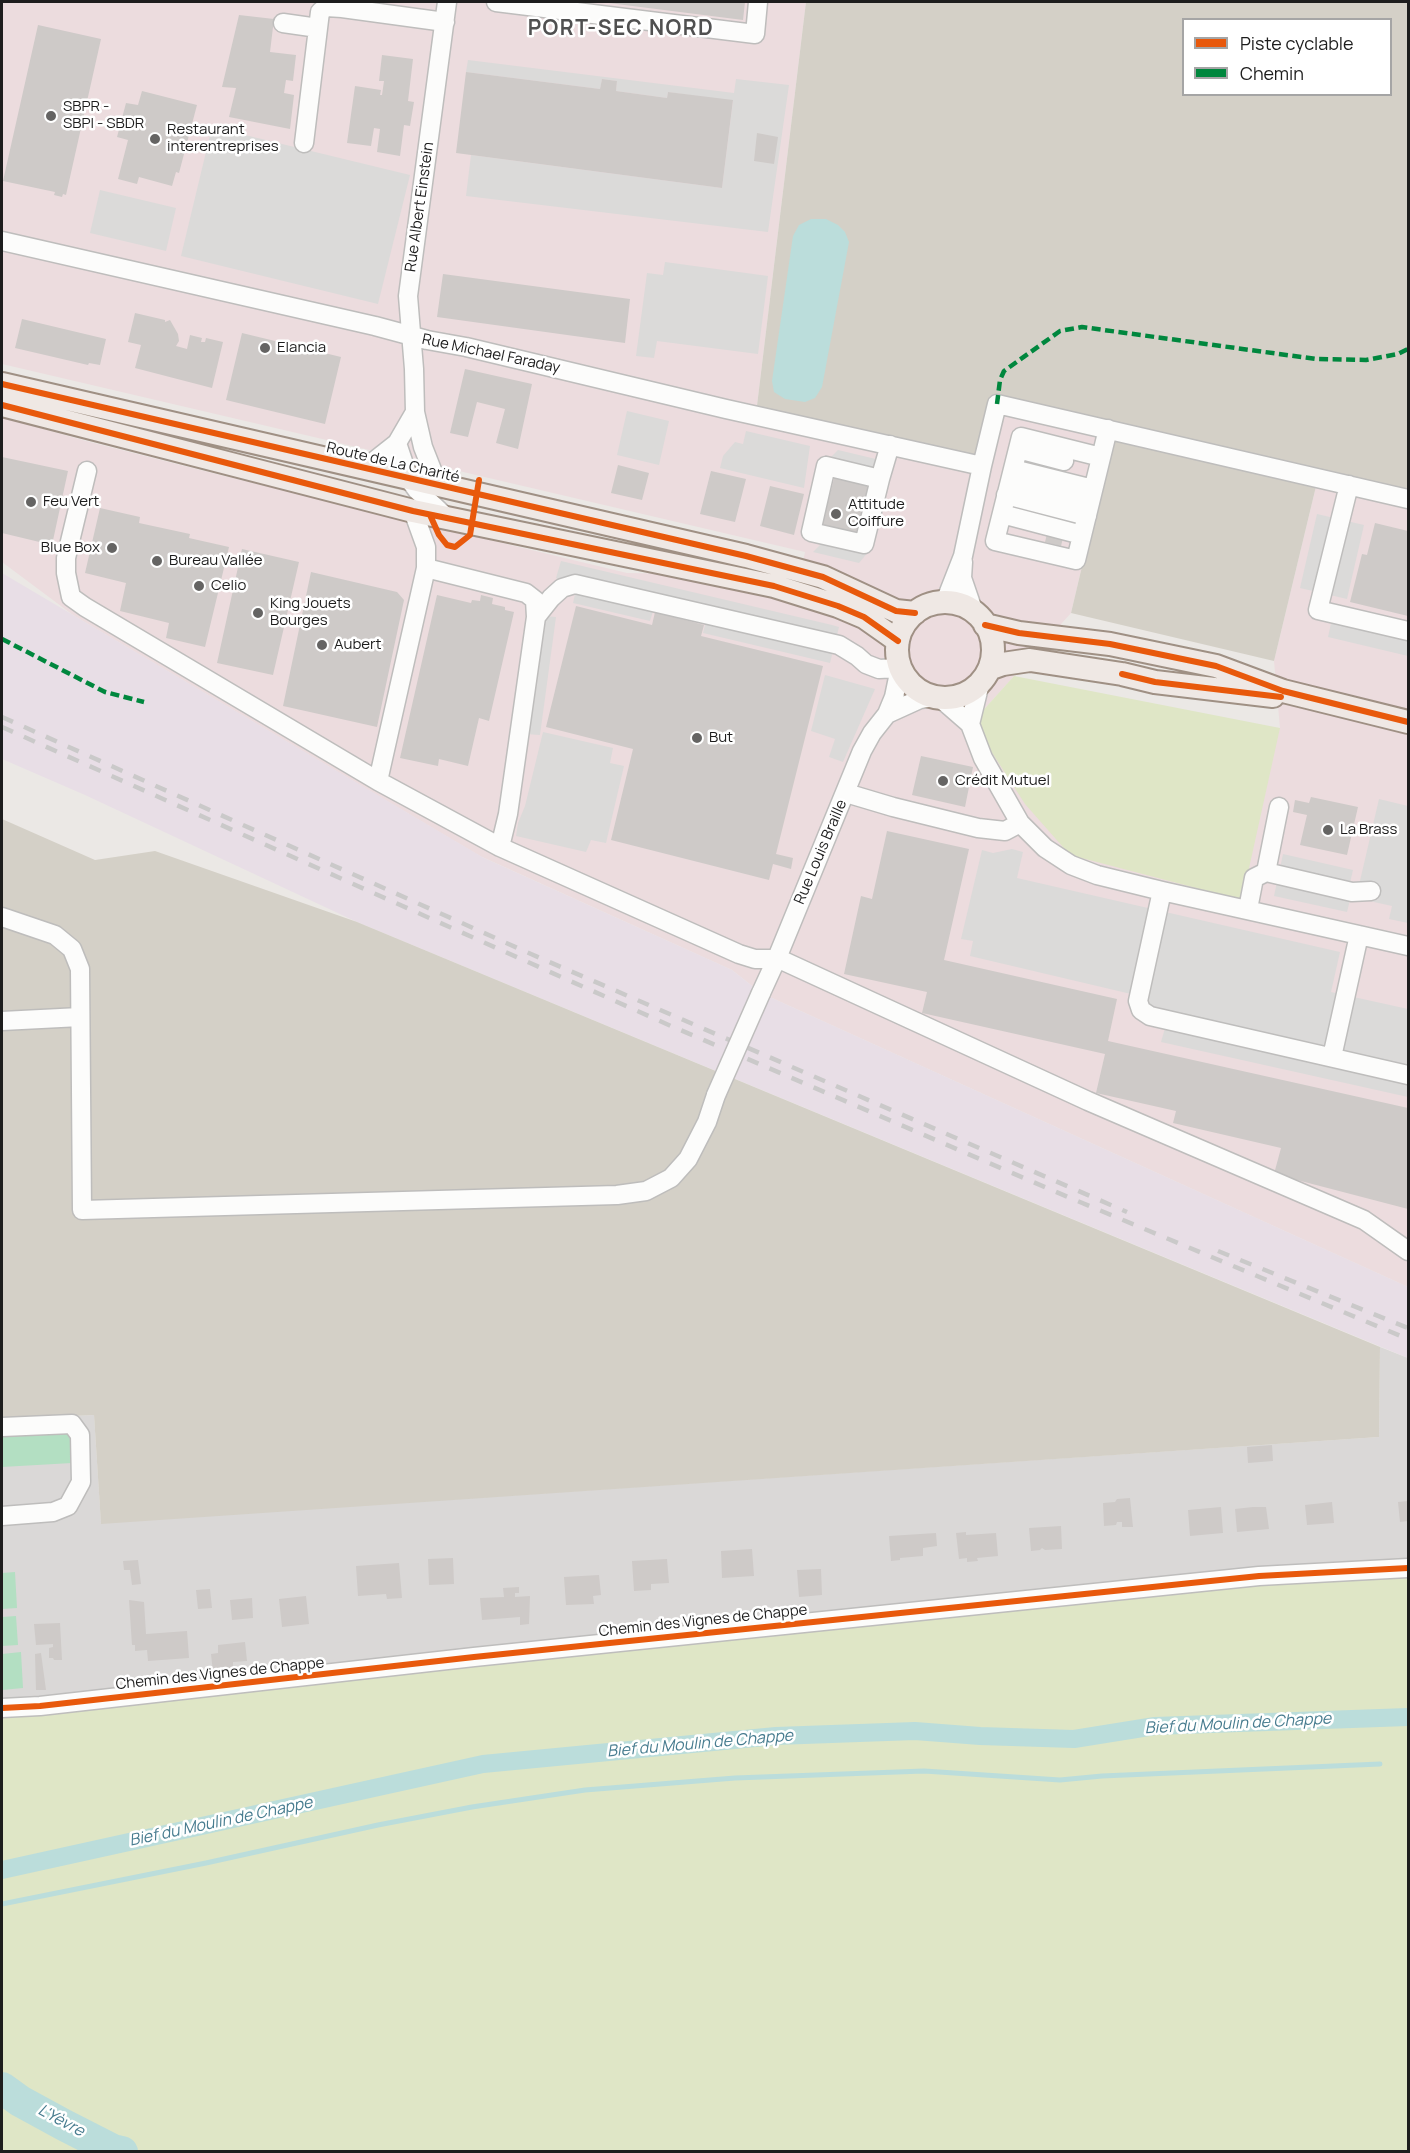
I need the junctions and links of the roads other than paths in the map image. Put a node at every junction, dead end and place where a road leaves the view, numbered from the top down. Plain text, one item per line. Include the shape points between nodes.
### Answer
1 (447, 2) edge
2 (496, 2) edge
3 (758, 2) edge
4 (445, 22) junction
5 (283, 23) dead end
6 (318, 28) junction
7 (304, 143) dead end
8 (2, 241) edge
9 (410, 336) junction
10 (2, 384) edge
11 (2, 405) edge
12 (414, 412) junction
13 (1108, 429) junction
14 (397, 443) junction
15 (890, 445) junction
16 (1100, 463) junction
17 (981, 466) junction
18 (364, 468) junction
19 (87, 471) dead end
20 (880, 479) junction
21 (1010, 482) junction
22 (1349, 485) junction
23 (419, 491) junction
24 (1408, 499) edge
25 (1090, 503) junction
26 (1002, 514) junction
27 (1082, 535) junction
28 (963, 556) junction
29 (426, 568) junction
30 (945, 602) junction
31 (915, 613) junction
32 (536, 617) junction
33 (980, 619) junction
34 (1408, 632) edge
35 (897, 641) junction
36 (900, 668) junction
37 (985, 676) junction
38 (936, 697) junction
39 (1319, 701) junction
40 (887, 714) junction
41 (1408, 722) edge
42 (970, 724) junction
43 (378, 781) junction
44 (846, 793) junction
45 (1279, 807) dead end
46 (1020, 823) junction
47 (500, 848) junction
48 (1266, 872) junction
49 (1162, 891) junction
50 (1371, 891) dead end
51 (1248, 909) junction
52 (2, 917) edge
53 (1359, 935) junction
54 (1408, 946) edge
55 (777, 958) junction
56 (80, 1017) junction
57 (2, 1021) edge
58 (1332, 1057) junction
59 (1408, 1075) edge
60 (1408, 1251) edge
61 (2, 1426) edge
62 (2, 1516) edge
63 (1408, 1568) edge
64 (2, 1708) edge

1 - 4 street, Rue Albert Einstein
2 - 3 street via 754,34
4 - 6 street via 326,7 320,12
4 - 9 street, Rue Albert Einstein via 408,296
5 - 6 street
6 - 7 street
8 - 9 street, Rue Michael Faraday
9 - 12 street, Rue Albert Einstein
9 - 15 street, Rue Michael Faraday
10 - 18 main road, Route de La Charité
11 - 23 main road via 151,443 160,438 405,492
12 - 14 street, Rue Albert Einstein
12 - 23 street, Rue Albert Einstein via 423,447
13 - 16 street
13 - 17 street via 997,404
13 - 22 street
14 - 18 street, Rue Albert Einstein
14 - 23 street
15 - 17 street, Rue Michael Faraday
15 - 20 street
16 - 21 street via 1019,443
16 - 25 street
17 - 28 street
18 - 23 main road, Route de La Charité
19 - 43 street via 66,558 71,597
20 - 20 street via 864,544 811,532 826,466
21 - 25 street
21 - 25 street
21 - 26 street
22 - 24 street
22 - 34 street via 1318,610
23 - 29 street
23 - 31 main road, Route de La Charité via 802,570 896,610
23 - 35 main road, Route de La Charité via 448,519 774,586 864,617
25 - 27 street
26 - 27 street
26 - 27 street via 995,541 1076,560
28 - 30 street
28 - 33 street via 962,578
29 - 32 street via 526,593 534,600
29 - 43 street
30 - 31 main road
30 - 33 main road via 960,605
31 - 35 main road
32 - 36 street via 562,588 575,584 838,645 879,669
32 - 47 street
33 - 37 main road via 993,646
33 - 39 main road via 1019,633 1110,644 1215,666
35 - 36 main road
36 - 38 main road via 913,687
36 - 40 street, Rue Louis Braille
37 - 38 main road via 967,693
37 - 39 main road via 1003,664 1030,660 1202,689
37 - 42 street
38 - 40 street, Rue Louis Braille via 920,699
38 - 42 street
39 - 41 main road
40 - 44 street, Rue Louis Braille via 862,751
42 - 46 street via 983,758
43 - 47 street
44 - 46 street via 978,828 1005,831
44 - 55 street, Rue Louis Braille
45 - 48 street
46 - 49 street via 1045,848 1071,865
47 - 55 street via 739,954 755,959
48 - 50 street via 1352,892
48 - 51 street via 1254,878
49 - 51 street
49 - 58 street via 1138,1001 1141,1010 1150,1016
51 - 53 street
52 - 56 street via 55,935 72,949 80,969
53 - 54 street
53 - 58 street
55 - 56 street, Rue Louis Braille, bridge via 688,1159 671,1178 646,1191 605,1196 81,1210
55 - 60 street via 1088,1101 1364,1220
56 - 57 street
58 - 59 street
61 - 62 street via 72,1424 80,1435 81,1482 68,1506 53,1512
63 - 64 street, Chemin des Vignes de Chappe via 1258,1575

